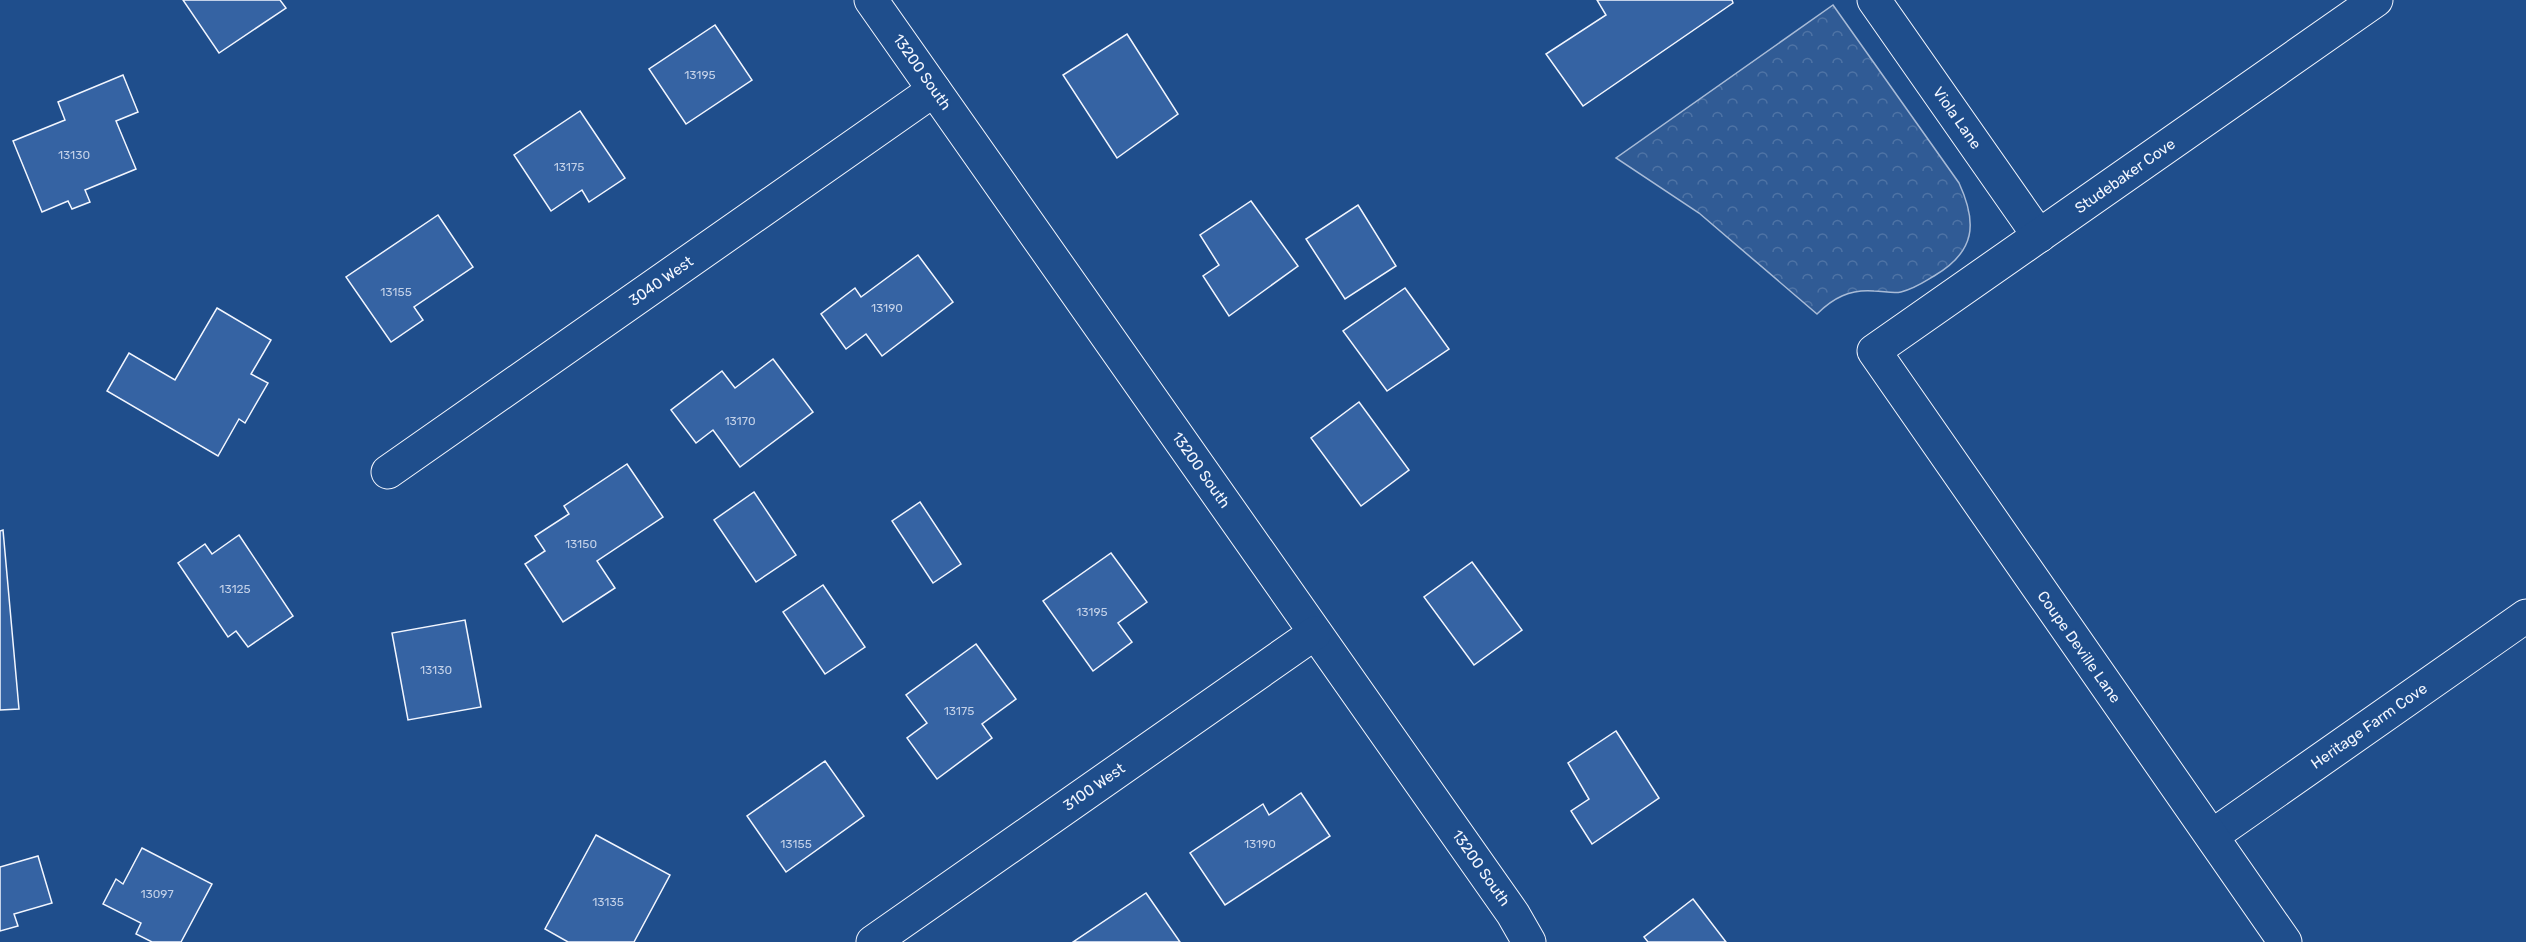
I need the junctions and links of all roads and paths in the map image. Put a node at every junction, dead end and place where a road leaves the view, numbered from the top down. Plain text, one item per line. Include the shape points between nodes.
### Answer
1 (872, 0) edge
2 (1874, 0) edge
3 (2376, 0) edge
4 (934, 90) junction
5 (2039, 236) junction
6 (1874, 351) joint
7 (388, 472) dead end
8 (2526, 616) edge
9 (1315, 633) junction
10 (2212, 836) junction
11 (873, 942) edge
12 (1529, 942) edge
13 (2285, 942) edge

1 - 4 street, 13200 South
2 - 5 street, Viola Lane
3 - 5 street, Studebaker Cove
4 - 7 street, 3040 West
4 - 9 street, 13200 South
5 - 6 street, Studebaker Cove
6 - 10 street, Coupe Deville Lane
8 - 10 street, Heritage Farm Cove
9 - 11 street, 3100 West
9 - 12 street, 13200 South
10 - 13 street, Coupe Deville Lane

